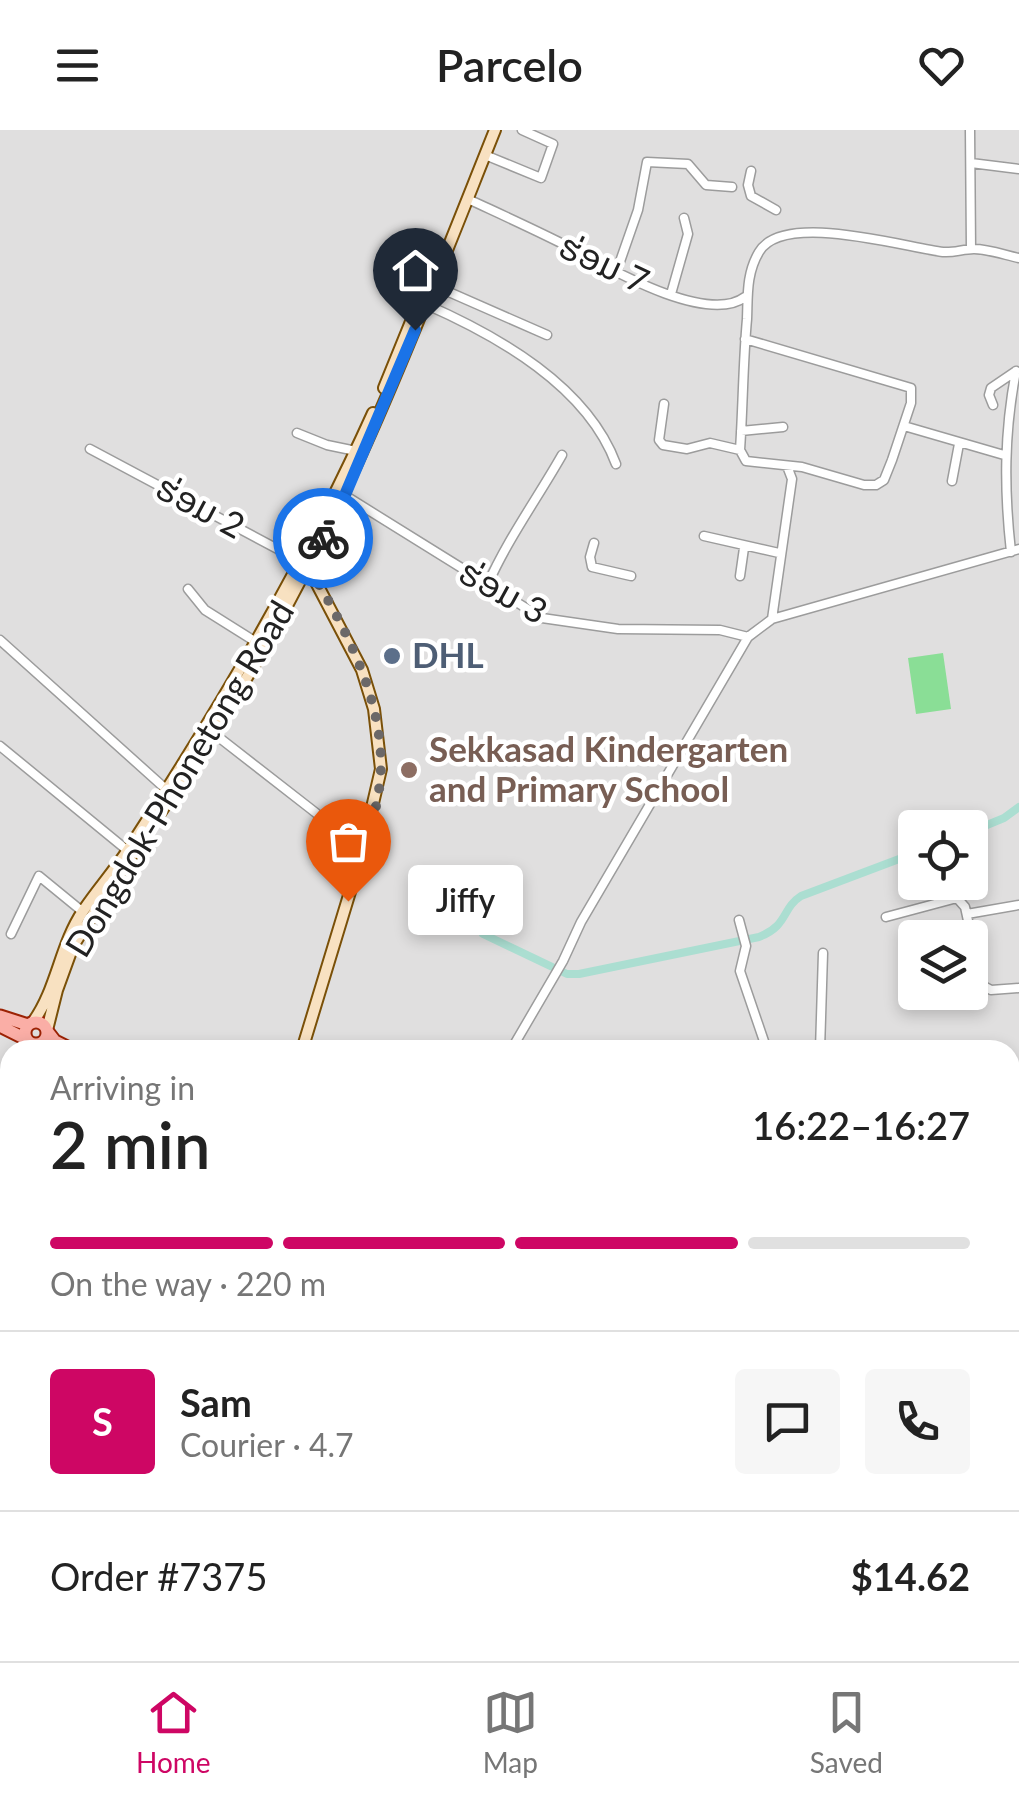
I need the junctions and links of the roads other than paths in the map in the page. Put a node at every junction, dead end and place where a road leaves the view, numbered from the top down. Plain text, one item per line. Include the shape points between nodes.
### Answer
1 (492, 130) edge
2 (522, 130) edge
3 (970, 130) edge
4 (485, 155) junction
5 (971, 164) junction
6 (1019, 169) edge
7 (751, 171) dead end
8 (732, 187) dead end
9 (468, 199) junction
10 (776, 210) dead end
11 (684, 218) dead end
12 (971, 249) junction
13 (1019, 258) edge
14 (616, 272) junction
15 (433, 284) junction
16 (671, 294) junction
17 (745, 297) junction
18 (425, 304) junction
19 (548, 336) dead end
20 (745, 338) junction
21 (664, 404) dead end
22 (993, 405) dead end
23 (783, 426) dead end
24 (904, 426) junction
25 (741, 431) junction
26 (297, 433) dead end
27 (959, 444) junction
28 (90, 449) dead end
29 (740, 450) junction
30 (356, 452) junction
31 (562, 455) dead end
32 (1004, 455) junction
33 (616, 464) dead end
34 (787, 466) junction
35 (952, 482) dead end
36 (341, 493) junction
37 (704, 536) dead end
38 (594, 543) dead end
39 (744, 548) junction
40 (1015, 550) edge
41 (779, 553) junction
42 (305, 564) junction
43 (630, 576) dead end
44 (740, 576) dead end
45 (486, 586) junction
46 (188, 589) dead end
47 (772, 620) junction
48 (748, 637) junction
49 (256, 642) junction
50 (2, 645) edge
51 (212, 732) junction
52 (0, 746) edge
53 (169, 792) junction
54 (130, 853) junction
55 (360, 860) junction
56 (1019, 904) edge
57 (83, 912) junction
58 (967, 914) junction
59 (886, 917) dead end
60 (739, 920) dead end
61 (10, 934) dead end
62 (823, 953) dead end
63 (54, 987) junction
64 (1019, 988) edge
65 (0, 1016) edge
66 (30, 1023) junction
67 (0, 1026) edge
68 (47, 1031) junction
69 (27, 1040) edge
70 (31, 1040) edge
71 (45, 1040) edge
72 (53, 1040) edge
73 (305, 1040) edge
74 (517, 1040) edge
75 (764, 1040) edge
76 (820, 1040) edge

1 - 4 main road, Dongdok-Phonetong Road
1 - 30 main road, Dongdok-Phonetong Road
2 - 4 street via 553,146 540,178
3 - 5 street
4 - 9 main road, Dongdok-Phonetong Road
5 - 6 street
5 - 12 street
7 - 10 street via 751,196
8 - 14 street via 706,184 688,164 647,162
9 - 14 street, ຮ່ອມ 7
9 - 15 main road, Dongdok-Phonetong Road
11 - 16 street via 688,234
12 - 13 street
12 - 17 street via 781,235 759,251
14 - 16 street, ຮ່ອມ 7
15 - 18 main road, Dongdok-Phonetong Road
15 - 19 street
16 - 17 street, ຮ່ອມ 7 via 723,305
17 - 20 street
18 - 33 street via 522,354 560,383 606,437
18 - 36 main road, Dongdok-Phonetong Road
20 - 24 street via 911,388
20 - 25 street
21 - 29 street via 663,445
22 - 32 street via 991,388 1016,371
23 - 25 street
24 - 27 street
24 - 34 street via 884,480 876,485
25 - 29 street
26 - 30 street
27 - 32 street
27 - 35 street
28 - 42 street, ຮ່ອມ 2
29 - 34 street via 746,462
30 - 36 main road, Dongdok-Phonetong Road
31 - 45 street
32 - 40 street
34 - 41 street via 792,479
36 - 42 main road, Dongdok-Phonetong Road
36 - 45 street, ຮ່ອມ 3
37 - 39 street
38 - 43 street via 592,567
39 - 41 street
39 - 44 street
40 - 47 street
41 - 47 street
42 - 49 main road, Dongdok-Phonetong Road
42 - 51 main road, Dongdok-Phonetong Road
42 - 55 main road via 362,670 374,709 381,768
45 - 48 street, ຮ່ອມ 3 via 550,621
46 - 49 street via 205,610
47 - 48 street
48 - 74 street
49 - 53 main road, Dongdok-Phonetong Road
50 - 53 street
51 - 53 main road, Dongdok-Phonetong Road
51 - 55 street via 316,813
52 - 54 street
53 - 54 main road, Dongdok-Phonetong Road
54 - 57 main road, Dongdok-Phonetong Road
54 - 63 main road, Dongdok-Phonetong Road
55 - 73 main road
56 - 58 street
57 - 61 street via 38,876
57 - 63 main road, Dongdok-Phonetong Road via 60,954
58 - 59 street via 958,898
58 - 64 street via 985,989
60 - 75 street via 746,946 740,972
62 - 76 street
63 - 66 main road
63 - 68 main road
65 - 66 main road
66 - 68 main road via 42,1023
66 - 70 main road
67 - 69 main road
68 - 71 main road
68 - 72 main road

